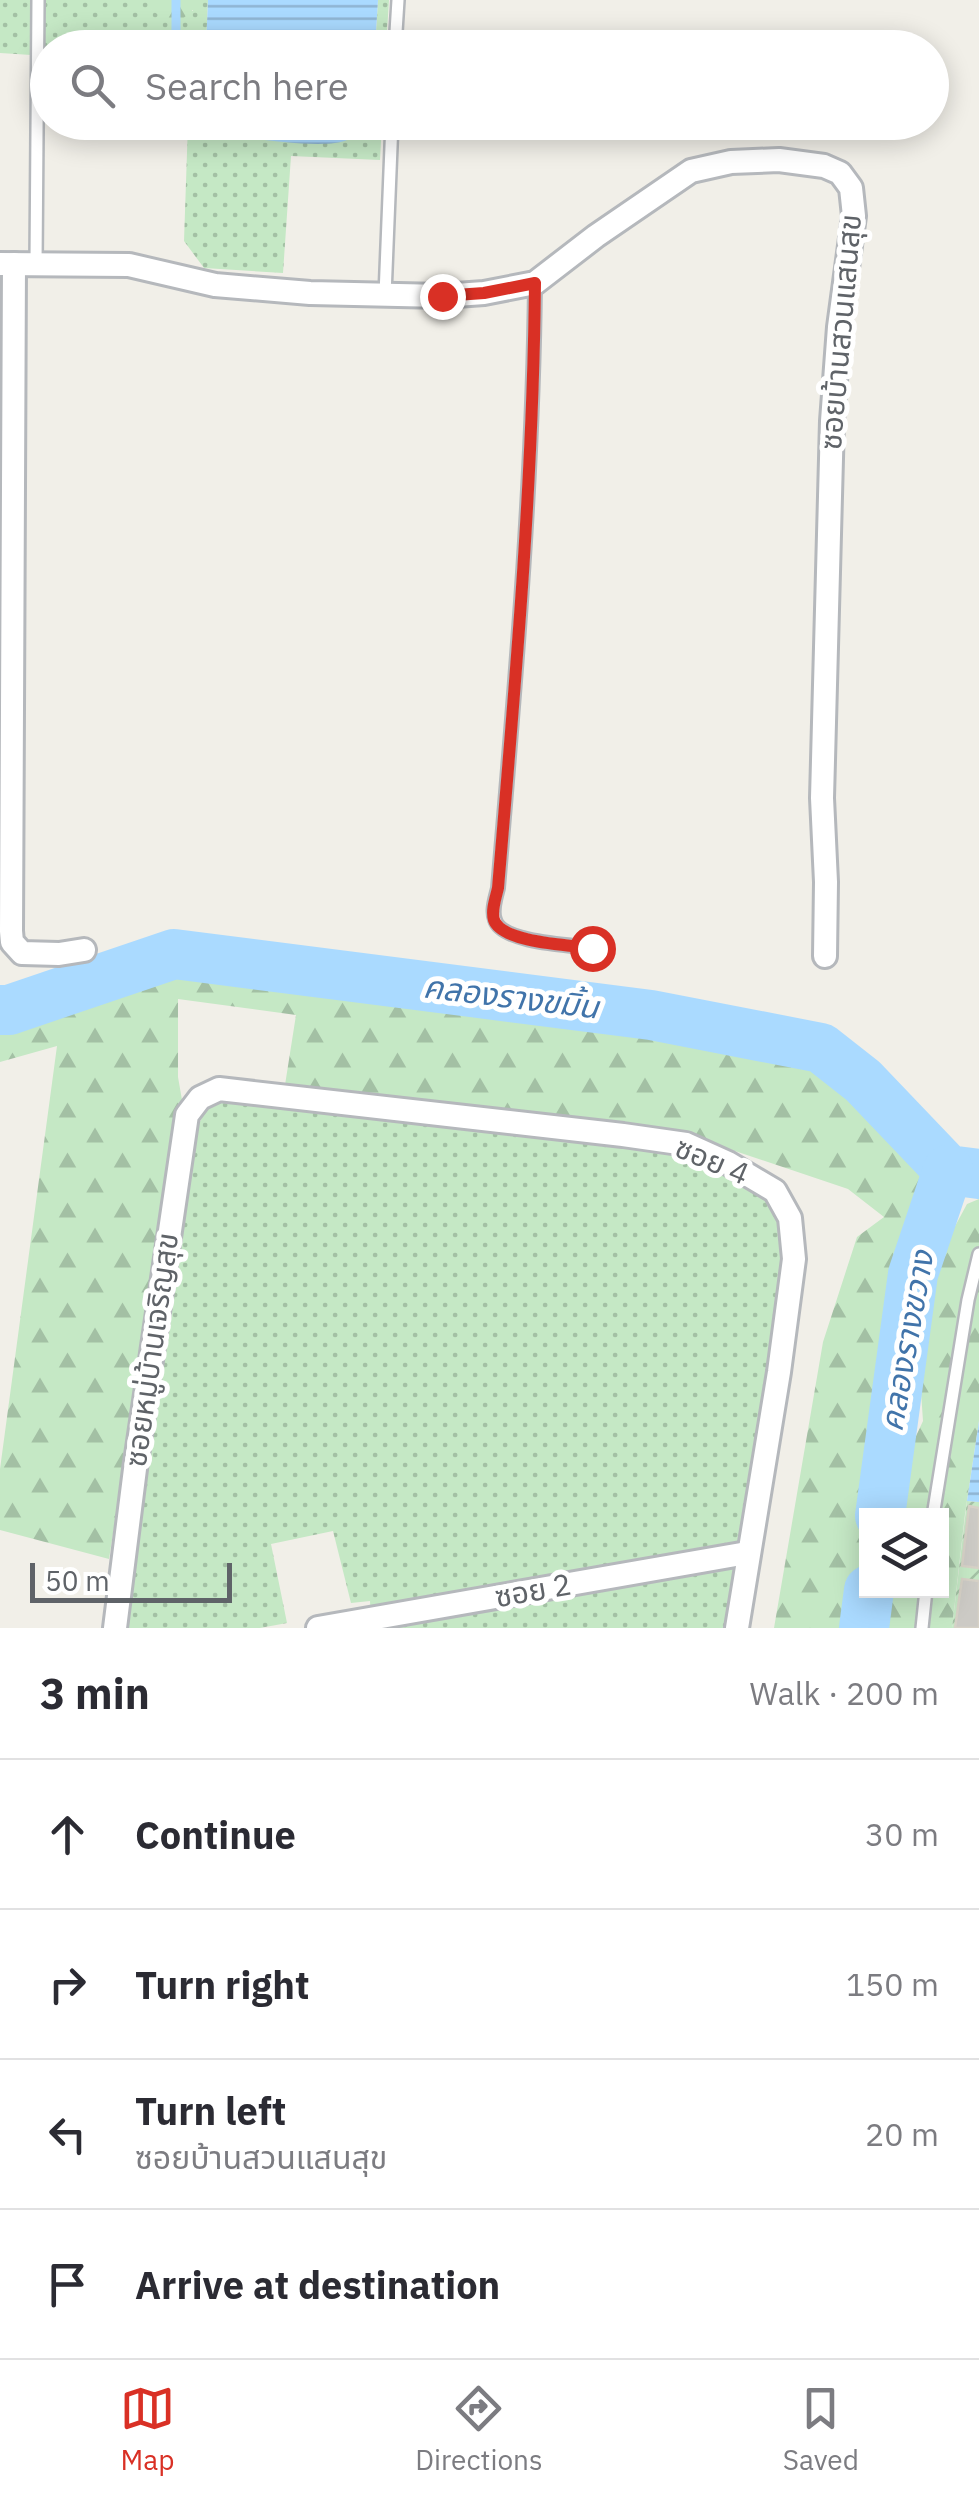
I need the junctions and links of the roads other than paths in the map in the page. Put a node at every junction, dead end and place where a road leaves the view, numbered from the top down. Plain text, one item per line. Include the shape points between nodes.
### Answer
1 (38, 0) edge
2 (398, 0) edge
3 (36, 30) edge
4 (396, 30) edge
5 (30, 96) edge
6 (391, 140) edge
7 (16, 264) edge
8 (535, 283) junction
9 (385, 295) junction
10 (592, 948) dead end
11 (84, 950) dead end
12 (825, 956) dead end
13 (219, 1089) joint
14 (979, 1254) edge
15 (934, 1508) edge
16 (747, 1553) junction
17 (925, 1598) edge
18 (116, 1628) edge
19 (318, 1628) edge
20 (736, 1628) edge
21 (922, 1628) edge

1 - 3 lane
2 - 4 lane
5 - 7 lane
6 - 9 lane
7 - 9 street, ซอยบ้านสวนแสนสุข via 129,266 215,285
7 - 11 street via 12,942 22,953
8 - 9 street, ซอยบ้านสวนแสนสุข via 484,293
8 - 10 lane via 526,556 494,920 507,933 530,940
8 - 12 street, ซอยบ้านสวนแสนสุข via 691,171 779,160 824,166 851,188 854,216 832,421 822,798
13 - 16 street, ซอย 4 via 686,1144 776,1191 790,1218 794,1259
13 - 18 street, ซอยหมู่บ้านเจริญสุข via 186,1115
14 - 15 lane
16 - 19 street, ซอย 2
16 - 20 street, ซอย 4
17 - 21 lane

